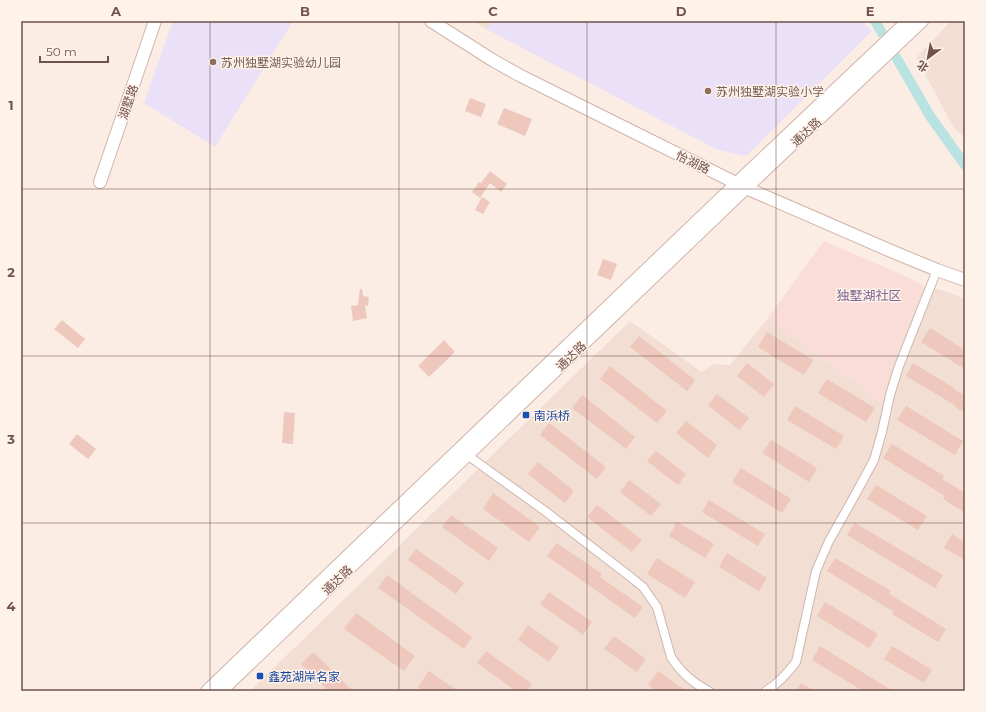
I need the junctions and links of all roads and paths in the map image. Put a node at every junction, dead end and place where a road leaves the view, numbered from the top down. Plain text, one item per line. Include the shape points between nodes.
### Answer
1 (155, 21) edge
2 (431, 21) edge
3 (908, 21) edge
4 (922, 21) edge
5 (100, 182) dead end
6 (741, 186) junction
7 (937, 270) junction
8 (965, 280) edge
9 (463, 452) junction
10 (207, 691) edge
11 (221, 691) edge
12 (709, 691) edge
13 (766, 691) edge

1 - 5 main road, 湖墅路
2 - 6 main road, 怡湖路 via 521,76
3 - 6 main road, 通达路
4 - 6 main road, 通达路
6 - 7 main road, 怡湖路
6 - 9 main road, 通达路
7 - 8 main road, 怡湖路
7 - 13 street via 899,366 874,460 829,541 816,571 796,662 788,674
9 - 10 main road, 通达路
9 - 11 main road, 通达路
9 - 12 street via 643,587 657,607 671,657 700,687

